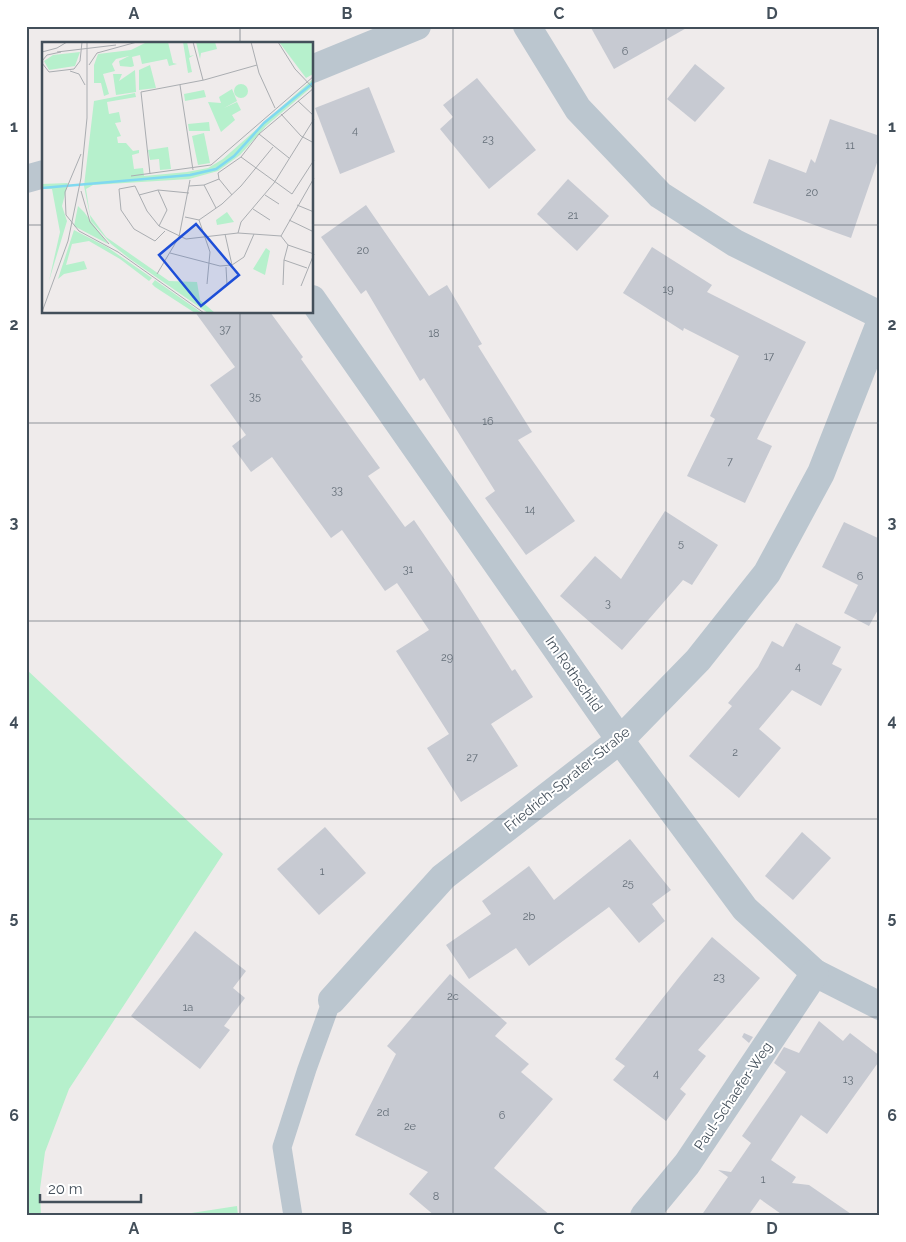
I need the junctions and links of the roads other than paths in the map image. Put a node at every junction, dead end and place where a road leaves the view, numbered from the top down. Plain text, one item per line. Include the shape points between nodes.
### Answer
1 (417, 26) edge
2 (527, 26) edge
3 (314, 68) edge
4 (42, 175) edge
5 (26, 179) edge
6 (314, 302) edge
7 (880, 315) edge
8 (880, 323) edge
9 (620, 740) junction
10 (815, 973) junction
11 (332, 1000) joint
12 (880, 1006) edge
13 (294, 1216) edge
14 (644, 1216) edge

1 - 3 street
2 - 7 street via 578,109 660,195 735,243
4 - 5 street
6 - 9 street, Im Rothschild
8 - 9 street, Friedrich-Sprater-Straße via 822,473 767,573 698,660
9 - 10 street, Im Rothschild via 745,909
9 - 11 street, Friedrich-Sprater-Straße via 443,877
10 - 12 street, Im Rothschild
10 - 14 street, Paul-Schaefer-Weg via 687,1164
11 - 13 lane via 282,1147

